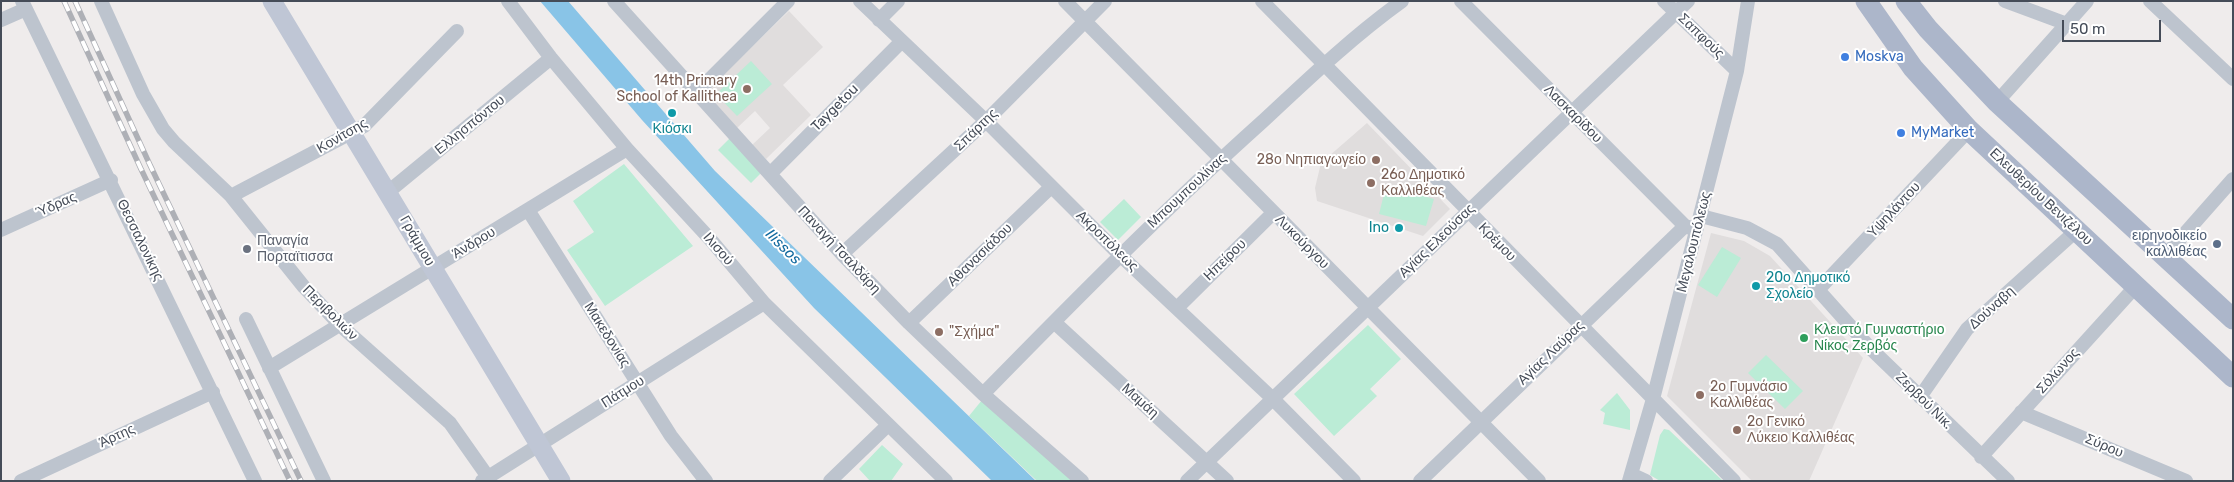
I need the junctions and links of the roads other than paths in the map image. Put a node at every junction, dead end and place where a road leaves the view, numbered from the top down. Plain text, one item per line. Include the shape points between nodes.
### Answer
1 (101, 1) edge
2 (272, 1) edge
3 (508, 1) edge
4 (788, 1) edge
5 (860, 1) edge
6 (898, 1) edge
7 (1065, 1) edge
8 (1105, 1) edge
9 (1262, 1) edge
10 (1402, 1) edge
11 (1461, 1) edge
12 (1664, 1) edge
13 (1688, 1) edge
14 (1748, 1) edge
15 (1866, 1) edge
16 (2005, 1) edge
17 (2087, 1) edge
18 (2150, 1) edge
19 (1909, 2) edge
20 (619, 3) edge
21 (24, 5) edge
22 (1676, 13) junction
23 (1, 20) edge
24 (879, 20) junction
25 (1084, 20) junction
26 (2067, 24) junction
27 (457, 31) dead end
28 (901, 42) junction
29 (551, 58) junction
30 (1325, 64) junction
31 (1737, 71) junction
32 (2233, 79) edge
33 (695, 94) junction
34 (1997, 102) junction
35 (1572, 112) junction
36 (986, 121) junction
37 (1970, 130) junction
38 (353, 132) junction
39 (627, 149) junction
40 (1220, 159) junction
41 (770, 174) junction
42 (2233, 179) edge
43 (111, 180) junction
44 (1051, 187) junction
45 (388, 192) junction
46 (231, 196) junction
47 (528, 210) junction
48 (1468, 212) junction
49 (1273, 213) junction
50 (1694, 224) junction
51 (1, 230) edge
52 (2077, 230) junction
53 (842, 254) junction
54 (1120, 254) junction
55 (2165, 256) junction
56 (432, 268) junction
57 (2136, 286) junction
58 (1818, 290) junction
59 (764, 303) junction
60 (1178, 307) junction
61 (1368, 308) junction
62 (2233, 319) edge
63 (246, 320) dead end
64 (1054, 322) junction
65 (909, 323) junction
66 (340, 325) junction
67 (1580, 326) junction
68 (269, 368) junction
69 (2233, 377) edge
70 (637, 383) junction
71 (213, 392) junction
72 (983, 394) junction
73 (1920, 397) junction
74 (1272, 399) junction
75 (1653, 399) junction
76 (2021, 412) junction
77 (1480, 421) junction
78 (887, 426) junction
79 (539, 445) junction
80 (1981, 457) junction
81 (1207, 462) junction
82 (1630, 477) edge
83 (485, 479) edge
84 (21, 481) edge
85 (255, 481) edge
86 (324, 481) edge
87 (561, 481) edge
88 (706, 481) edge
89 (830, 481) edge
90 (946, 481) edge
91 (1082, 481) edge
92 (1187, 481) edge
93 (1227, 481) edge
94 (1354, 481) edge
95 (1420, 481) edge
96 (1539, 481) edge
97 (1646, 481) edge
98 (1734, 481) edge
99 (2008, 481) edge
100 (2186, 481) edge

1 - 46 street, Περιβολιών via 143,94 163,129
2 - 38 street, Γράμμου
3 - 29 street, Ιλισού
4 - 33 street
5 - 24 street, Ακροπόλεως
6 - 24 street
7 - 25 street, Λυκούργου
8 - 25 street, Σπάρτης
9 - 30 street, Κρέμου
10 - 30 street, Μπουμπουλίνας
11 - 35 street, Λασκαρίδου
12 - 22 street, Σαπφούς
13 - 22 street, Αγίας Ελεούσας
14 - 31 street, Μεγαλουπόλεως
15 - 37 main road, Ελευθερίου Βενιζέλου via 1913,68
16 - 26 street
17 - 26 street
18 - 32 street
19 - 34 main road via 1928,29
20 - 33 street, Παναγή Τσαλδάρη
21 - 23 street
21 - 43 street, Θεσσαλονίκης
22 - 31 street, Σαπφούς
22 - 35 street, Αγίας Ελεούσας
24 - 28 street, Ακροπόλεως
25 - 36 street, Σπάρτης
25 - 40 street, Λυκούργου
26 - 34 street
27 - 38 street, Κονίτσης via 364,126
28 - 36 street, Ακροπόλεως
28 - 41 street, Taygetou
29 - 39 street, Ιλισού
29 - 45 street, Ελλησπόντου
30 - 40 street, Μπουμπουλίνας
30 - 48 street, Κρέμου
31 - 50 street, Μεγαλουπόλεως
33 - 41 street, Παναγή Τσαλδάρη
34 - 55 main road
35 - 48 street, Αγίας Ελεούσας
35 - 50 street, Λασκαρίδου
36 - 44 street, Ακροπόλεως
36 - 53 street, Σπάρτης
37 - 52 main road, Ελευθερίου Βενιζέλου
37 - 58 street, Υψηλάντου
38 - 45 street, Γράμμου
38 - 46 street, Κονίτσης
39 - 47 street, Άνδρου
39 - 59 street, Ιλισού
40 - 49 street, Λυκούργου
40 - 54 street, Μπουμπουλίνας
41 - 53 street, Παναγή Τσαλδάρη
42 - 55 street
43 - 51 street, Ύδρας
43 - 71 street, Θεσσαλονίκης
44 - 54 street, Ακροπόλεως
44 - 65 street, Αθανασιάδου
45 - 56 street, Γράμμου
46 - 66 street, Περιβολιών via 286,265
47 - 56 street, Άνδρου
47 - 70 street, Μακεδονίας
48 - 61 street, Αγίας Ελεούσας
48 - 67 street, Κρέμου
49 - 60 street, Ηπείρου
49 - 61 street, Λυκούργου
50 - 58 street, Ζερβού Νικ. via 1747,228 1777,244
50 - 67 street, Αγίας Λαύρας
50 - 75 street, Μεγαλουπόλεως
52 - 57 main road, Ελευθερίου Βενιζέλου
52 - 73 street, Δούναβη via 1967,329
53 - 65 street, Παναγή Τσαλδάρη
54 - 60 street, Ακροπόλεως
54 - 64 street, Μπουμπουλίνας
55 - 62 main road
56 - 66 street, Άνδρου
56 - 79 street, Γράμμου
57 - 69 main road, Ελευθερίου Βενιζέλου
57 - 76 street, Σόλωνος
58 - 73 street, Ζερβού Νικ.
59 - 70 street, Πάτμου
59 - 78 street, Ιλισού
60 - 74 street, Ακροπόλεως
61 - 74 street, Αγίας Ελεούσας
61 - 77 street, Λυκούργου
63 - 68 street
64 - 72 street, Μπουμπουλίνας
64 - 81 street, Μαμάη
65 - 72 street, Παναγή Τσαλδάρη
66 - 68 street, Άνδρου
66 - 83 street, Περιβολιών via 450,423
67 - 75 street, Κρέμου
67 - 77 street, Αγίας Λαύρας
68 - 86 street
70 - 79 street, Πάτμου
70 - 88 street, Μακεδονίας via 671,436
71 - 84 street, Άρτης
71 - 85 street, Θεσσαλονίκης
72 - 91 street, Παναγή Τσαλδάρη
73 - 80 street, Ζερβού Νικ.
74 - 81 street, Αγίας Ελεούσας
74 - 94 street, Ακροπόλεως
75 - 82 street, Μεγαλουπόλεως
75 - 98 street, Κρέμου
76 - 80 street, Σόλωνος
76 - 100 street, Σύρου
77 - 95 street, Αγίας Λαύρας
77 - 96 street, Λυκούργου
78 - 89 street
78 - 90 street, Ιλισού
79 - 83 street, Πάτμου
79 - 87 street, Γράμμου
80 - 99 street, Ζερβού Νικ.
81 - 92 street, Αγίας Ελεούσας
81 - 93 street, Μαμάη
82 - 97 street

